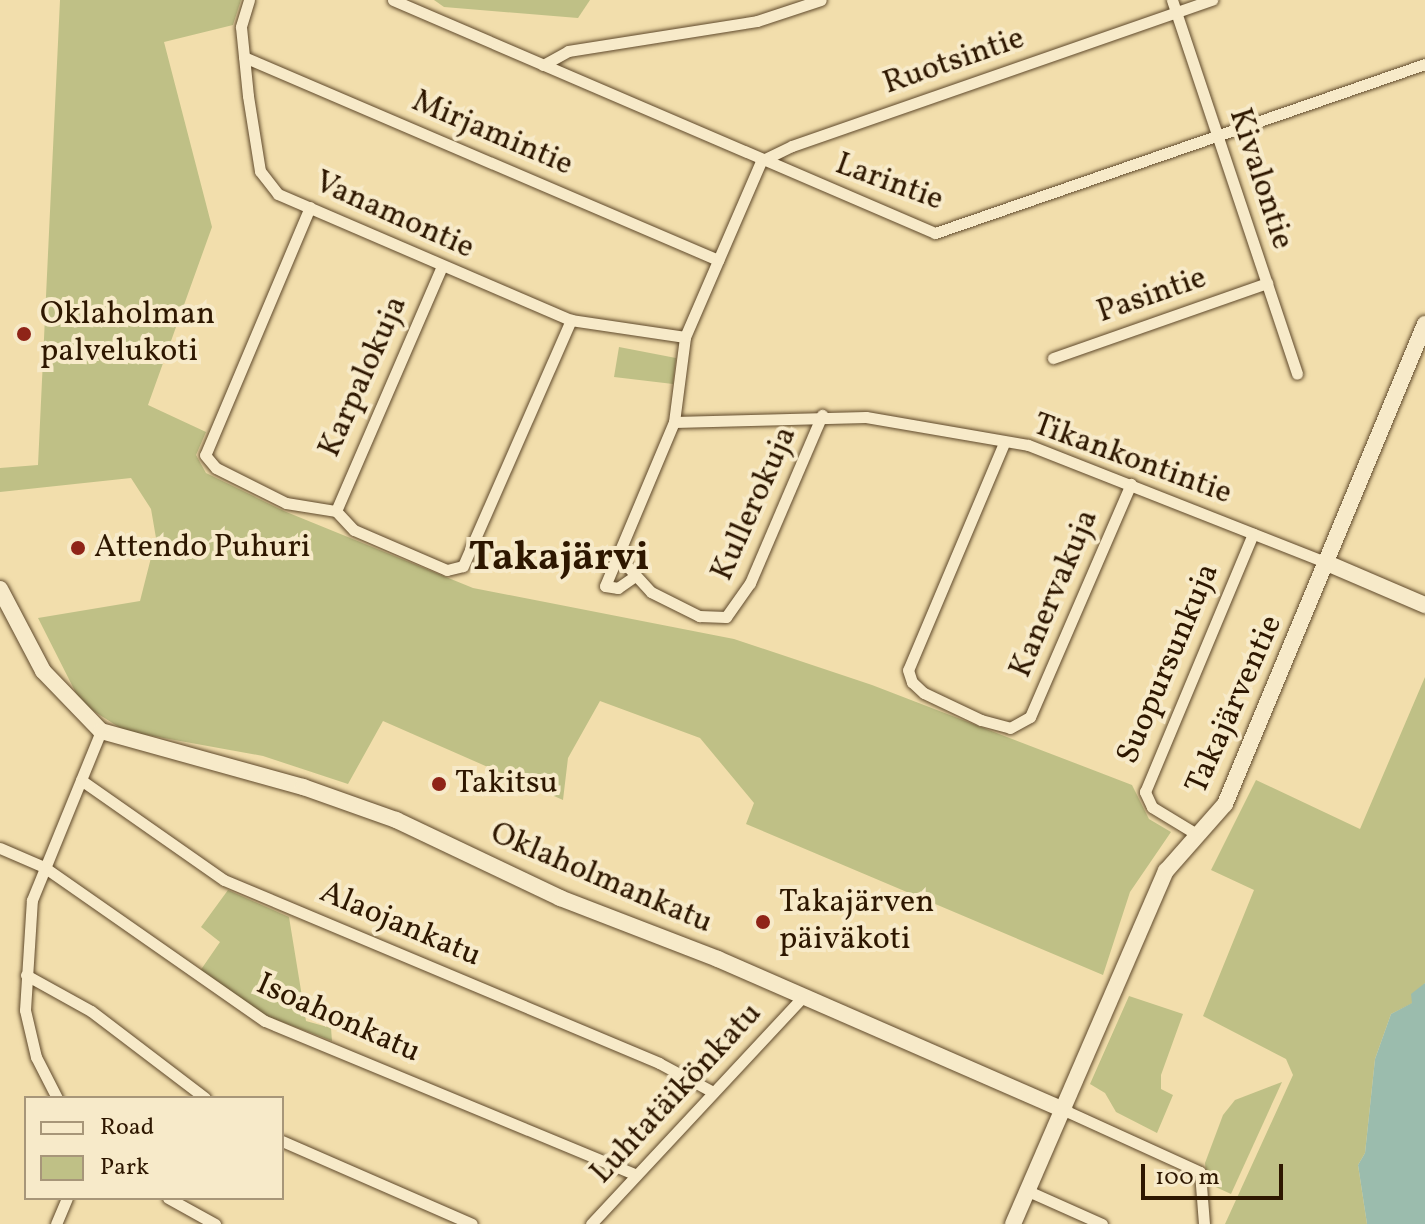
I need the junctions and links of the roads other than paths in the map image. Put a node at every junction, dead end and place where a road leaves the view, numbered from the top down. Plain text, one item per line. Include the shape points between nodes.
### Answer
1 (249, 0) edge
2 (393, 0) edge
3 (821, 0) edge
4 (1172, 0) edge
5 (1212, 0) edge
6 (1176, 12) junction
7 (244, 57) junction
8 (1425, 64) edge
9 (543, 65) junction
10 (1218, 137) junction
11 (761, 161) junction
12 (310, 207) junction
13 (718, 260) junction
14 (442, 266) junction
15 (1267, 283) junction
16 (571, 320) junction
17 (1425, 324) edge
18 (685, 337) junction
19 (1053, 358) dead end
20 (1297, 374) dead end
21 (822, 415) junction
22 (674, 422) junction
23 (1004, 443) junction
24 (1131, 484) junction
25 (336, 511) junction
26 (1253, 534) junction
27 (618, 556) junction
28 (1327, 563) junction
29 (635, 576) junction
30 (0, 589) edge
31 (1425, 605) edge
32 (101, 731) junction
33 (81, 780) junction
34 (1198, 835) junction
35 (0, 848) edge
36 (44, 867) junction
37 (26, 975) junction
38 (801, 999) junction
39 (713, 1092) junction
40 (56, 1096) edge
41 (202, 1096) edge
42 (1064, 1110) junction
43 (284, 1142) edge
44 (635, 1174) junction
45 (1028, 1191) junction
46 (66, 1200) edge
47 (172, 1200) edge
48 (594, 1223) edge
49 (56, 1224) edge
50 (215, 1224) edge
51 (472, 1224) edge
52 (1013, 1224) edge
53 (1102, 1224) edge
54 (1204, 1224) edge

1 - 7 street, Vanamontie via 241,27
2 - 9 street, Larintie
3 - 9 street via 757,21 568,51
4 - 6 street, Kivalontie
5 - 6 street, Ruotsintie
6 - 10 street, Kivalontie
6 - 11 street, Ruotsintie
7 - 12 street, Vanamontie via 262,176 278,194
7 - 13 street, Mirjamintie
8 - 10 street, Larintie
9 - 11 street, Larintie
10 - 11 street, Larintie via 941,233 919,229
10 - 15 street, Kivalontie
11 - 13 street
12 - 14 street, Vanamontie
12 - 25 street via 205,455 216,468 286,503
13 - 18 street
14 - 16 street, Vanamontie
14 - 25 street, Karpalokuja
15 - 19 street, Pasintie
15 - 20 street, Kivalontie
16 - 18 street, Vanamontie
16 - 25 street via 460,568 444,569 354,530
17 - 28 street, Takajärventie
18 - 22 street
21 - 22 street, Tikankontintie
21 - 23 street, Tikankontintie via 888,419
21 - 29 street, Kullerokuja via 750,583 732,612 719,619 699,616 651,592
22 - 27 street
23 - 24 street, Tikankontintie via 1028,445
23 - 24 street, Kanervakuja via 908,676 924,693 953,709 1005,727 1024,724
24 - 26 street, Tikankontintie
26 - 28 street, Tikankontintie
26 - 34 street, Suopursunkuja via 1145,792 1152,807
27 - 29 street
27 - 29 street via 605,586 618,588
28 - 31 street
28 - 34 street, Takajärventie via 1225,804
30 - 32 street via 43,671
32 - 33 street
32 - 38 street, Oklaholmankatu via 303,787 396,820 560,898 718,959
33 - 36 street
33 - 39 street, Alaojankatu via 224,880 659,1063
34 - 42 street, Takajärventie via 1166,871
35 - 36 street, Isoahonkatu
36 - 37 street via 32,900
36 - 44 street, Isoahonkatu via 265,1021
37 - 40 street via 32,1044
37 - 41 street via 91,1011
38 - 39 street, Luhtatäikönkatu
38 - 42 street, Oklaholmankatu
39 - 44 street, Luhtatäikönkatu
42 - 45 street, Takajärventie
42 - 54 street, Oklaholmankatu via 1186,1162 1203,1176
43 - 51 street
44 - 48 street, Luhtatäikönkatu
45 - 52 street, Takajärventie
45 - 53 street
46 - 49 street
47 - 50 street

